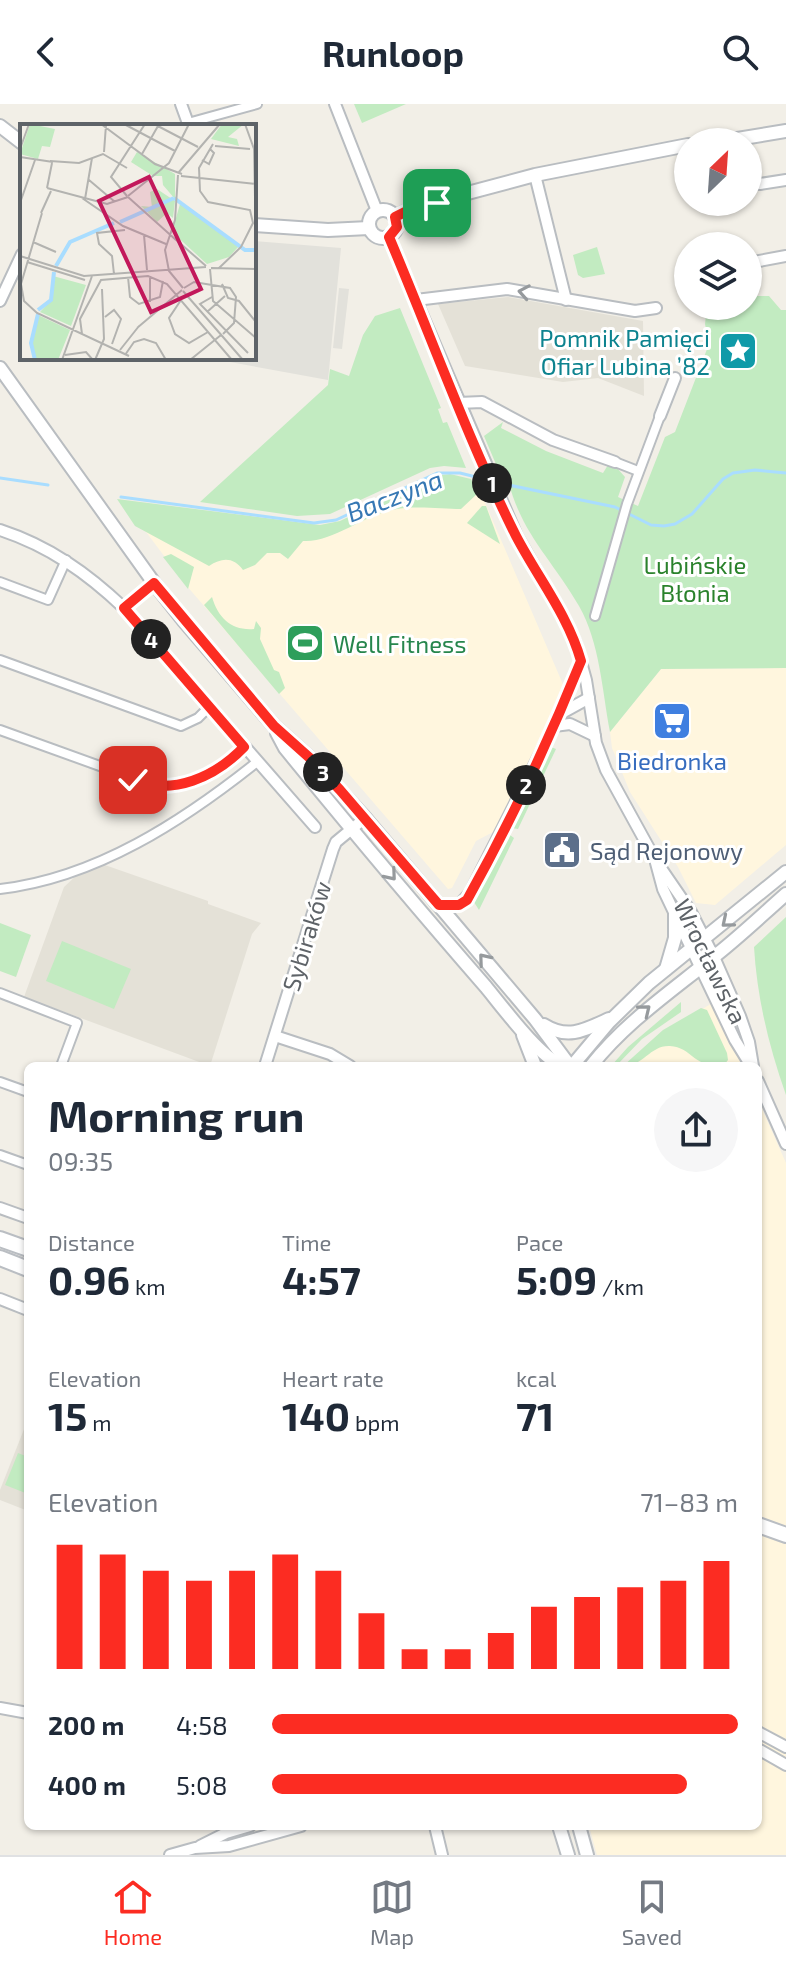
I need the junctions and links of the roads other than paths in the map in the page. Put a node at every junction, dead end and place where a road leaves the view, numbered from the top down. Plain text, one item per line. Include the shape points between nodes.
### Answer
1 (181, 104) edge
2 (257, 104) edge
3 (335, 104) edge
4 (188, 124) edge
5 (191, 124) edge
6 (0, 126) edge
7 (786, 131) edge
8 (762, 135) edge
9 (20, 141) edge
10 (674, 147) edge
11 (535, 175) junction
12 (786, 180) edge
13 (762, 184) edge
14 (377, 211) junction
15 (395, 217) junction
16 (256, 225) edge
17 (369, 228) junction
18 (389, 237) junction
19 (786, 256) edge
20 (20, 258) edge
21 (762, 260) edge
22 (416, 300) junction
23 (566, 300) junction
24 (0, 301) edge
25 (656, 308) dead end
26 (0, 368) edge
27 (675, 378) dead end
28 (458, 403) junction
29 (660, 416) joint
30 (615, 462) joint
31 (638, 471) junction
32 (0, 530) edge
33 (66, 560) junction
34 (0, 582) edge
35 (154, 583) junction
36 (124, 608) junction
37 (595, 616) dead end
38 (0, 660) edge
39 (581, 661) junction
40 (589, 698) junction
41 (209, 707) junction
42 (556, 721) junction
43 (274, 726) junction
44 (0, 730) edge
45 (595, 736) junction
46 (244, 747) junction
47 (257, 762) junction
48 (365, 818) junction
49 (315, 827) dead end
50 (353, 828) junction
51 (656, 861) junction
52 (786, 872) edge
53 (0, 889) edge
54 (786, 894) edge
55 (439, 905) junction
56 (675, 914) junction
57 (705, 940) junction
58 (692, 949) junction
59 (714, 957) junction
60 (701, 967) junction
61 (666, 969) junction
62 (0, 993) edge
63 (614, 1017) junction
64 (535, 1019) junction
65 (521, 1028) junction
66 (275, 1036) junction
67 (62, 1062) edge
68 (266, 1062) edge
69 (343, 1062) edge
70 (534, 1062) edge
71 (556, 1062) edge
72 (568, 1062) edge
73 (575, 1062) edge
74 (594, 1062) edge
75 (750, 1062) edge
76 (752, 1062) edge
77 (0, 1082) edge
78 (762, 1090) edge
79 (24, 1091) edge
80 (786, 1144) edge
81 (0, 1155) edge
82 (24, 1164) edge
83 (0, 1208) edge
84 (24, 1217) edge
85 (0, 1239) edge
86 (24, 1248) edge
87 (0, 1258) edge
88 (24, 1267) edge
89 (0, 1299) edge
90 (24, 1308) edge
91 (762, 1526) edge
92 (786, 1535) edge
93 (0, 1708) edge
94 (24, 1712) edge
95 (762, 1734) edge
96 (786, 1747) edge
97 (762, 1751) edge
98 (786, 1765) edge
99 (236, 1830) edge
100 (287, 1830) edge
101 (436, 1830) edge
102 (560, 1830) edge
103 (580, 1830) edge
104 (195, 1848) junction
105 (170, 1855) edge
106 (442, 1855) edge
107 (568, 1855) edge
108 (587, 1855) edge

1 - 4 street
2 - 5 street
3 - 14 street
6 - 9 street
7 - 8 street
10 - 11 street
11 - 15 street
11 - 23 street
12 - 13 street
14 - 15 street via 390,211
14 - 17 street
15 - 18 street via 397,227
16 - 17 street
17 - 18 street via 379,238
18 - 22 street, Wrocławska
19 - 21 street
20 - 24 street
23 -> 22 street via 507,289
22 - 28 street, Wrocławska
23 - 25 street via 635,311
26 - 35 street
27 - 29 street
28 - 30 street via 482,402 553,440
28 - 39 street, Wrocławska via 517,536 570,628
29 - 31 street
30 - 31 street
31 - 37 street
32 - 33 street
33 - 34 street via 48,600
33 - 36 street
35 - 36 street
35 - 43 street
36 - 41 street
38 - 41 street via 181,726
39 - 40 street, Wrocławska
39 - 42 street
40 - 42 street
40 - 45 street, Wrocławska
41 - 46 street
42 - 45 street
42 - 55 street via 467,900
43 - 48 street
43 - 50 street via 285,748
44 - 46 street via 158,787 190,783
45 - 51 street, Wrocławska via 606,770
46 - 47 street
47 - 49 street
47 - 53 street via 140,843 59,876
48 - 50 street, Sybiraków
48 - 55 street
50 -> 65 street
50 - 66 street, Sybiraków via 333,849
51 - 56 street, Wrocławska
51 - 57 street, Wrocławska
52 -> 57 street
54 - 59 street
64 -> 55 street
56 - 58 street, Wrocławska
56 - 61 street
57 - 58 street
57 - 59 street, Wrocławska
58 - 60 street, Wrocławska
58 - 61 street
59 - 60 street
59 - 76 street, Wrocławska via 740,1016
74 -> 60 street via 635,1019
60 - 75 street, Wrocławska
61 - 63 street
62 - 67 street via 77,1023
63 - 64 street via 571,1034
63 - 73 street
64 - 72 street
65 - 70 street
65 - 71 street
66 - 68 street, Sybiraków
66 - 69 street
77 - 79 street
78 - 80 street
81 - 82 street
83 - 84 street
85 - 86 main road
87 - 88 main road
89 - 90 street
91 - 92 main road
93 - 94 street
95 - 96 street
97 - 98 street
99 - 104 street
100 - 104 street via 229,1846
101 - 106 street
102 - 107 street
103 - 108 street
104 - 105 street

